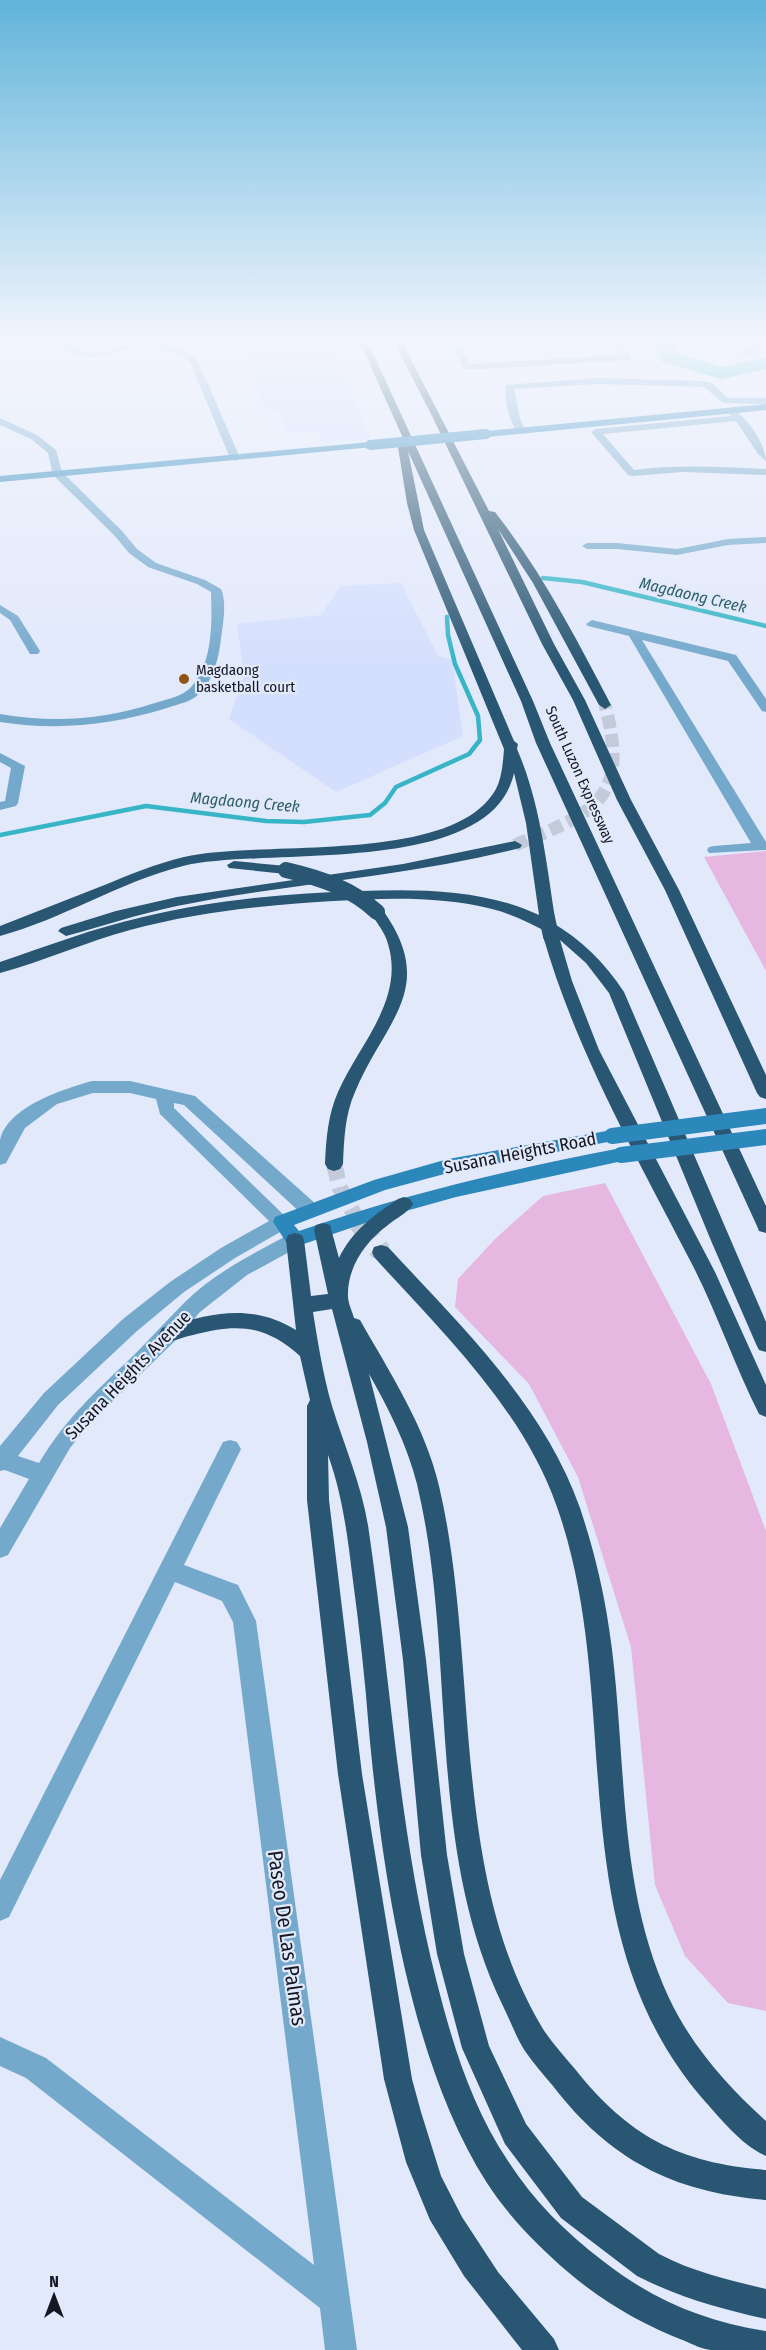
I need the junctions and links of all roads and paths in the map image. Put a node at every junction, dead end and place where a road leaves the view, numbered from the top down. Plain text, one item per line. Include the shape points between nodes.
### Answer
1 (48, 448) edge
2 (231, 448) edge
3 (342, 448) edge
4 (403, 448) edge
5 (412, 448) edge
6 (452, 448) edge
7 (610, 448) edge
8 (235, 458) junction
9 (766, 472) edge
10 (57, 473) junction
11 (0, 479) edge
12 (472, 491) junction
13 (765, 543) edge
14 (587, 546) dead end
15 (0, 608) edge
16 (592, 624) dead end
17 (633, 634) junction
18 (34, 651) dead end
19 (605, 705) tunnel mouth
20 (766, 708) edge
21 (0, 718) edge
22 (511, 744) junction
23 (0, 758) edge
24 (0, 806) edge
25 (515, 845) tunnel mouth
26 (763, 846) edge
27 (714, 850) dead end
28 (155, 870) junction
29 (0, 931) edge
30 (0, 956) edge
31 (0, 968) edge
32 (765, 1091) edge
33 (164, 1095) junction
34 (766, 1116) edge
35 (766, 1137) edge
36 (0, 1158) edge
37 (334, 1164) tunnel mouth
38 (404, 1204) junction
39 (310, 1210) junction
40 (282, 1222) junction
41 (766, 1226) edge
42 (323, 1230) junction
43 (295, 1240) junction
44 (381, 1252) tunnel mouth
45 (338, 1301) junction
46 (303, 1305) junction
47 (169, 1334) junction
48 (766, 1344) edge
49 (310, 1353) junction
50 (316, 1386) junction
51 (766, 1408) edge
52 (230, 1449) dead end
53 (1, 1460) edge
54 (44, 1475) junction
55 (0, 1548) edge
56 (170, 1570) junction
57 (0, 1908) edge
58 (0, 2051) edge
59 (766, 2141) edge
60 (766, 2185) edge
61 (335, 2300) junction
62 (766, 2304) edge
63 (766, 2346) edge
64 (341, 2350) edge
65 (543, 2350) edge

1 - 10 street via 53,452
2 - 8 street
3 - 8 street, bridge
4 - 22 highway via 418,530
5 - 41 highway, South Luzon Expressway
6 - 12 highway, South Luzon Expressway
7 - 9 street via 632,473 666,468
8 - 10 street
10 - 11 street
10 - 21 street via 132,551 152,565 217,591 218,618 208,673 194,692 142,712 106,720 67,725
12 - 19 highway via 516,544
12 - 32 highway, South Luzon Expressway via 672,890
13 - 14 street via 728,542 677,552
15 - 18 street via 14,618
16 - 17 street
17 - 20 street via 732,658
17 - 26 street
22 - 28 highway via 506,780 499,795 482,811 443,833 370,848 199,858
22 - 51 highway via 526,790 550,927 564,981 591,1050 705,1272
23 - 24 street via 18,766 11,803
25 - 30 highway via 411,867 178,901 106,918
26 - 27 street
28 - 29 highway
28 - 37 highway, bridge via 225,865 286,870 314,877 364,900 377,912 396,942 400,980 395,999 346,1093 335,1137
31 - 48 highway via 143,922 300,898 389,894 451,897 495,904 544,923 591,958 616,992
33 - 36 street via 117,1085 64,1095 39,1107 19,1124
33 - 39 street via 189,1100
33 - 40 street via 166,1110
34 - 39 street, Susana Heights Road, bridge via 612,1136 447,1166
35 - 38 street, Susana Heights Road, bridge via 621,1155 527,1173
38 - 42 street, Susana Heights Road
38 - 45 highway via 355,1244 342,1269
39 - 40 street, Susana Heights Road
39 - 42 street
40 - 43 street
40 - 53 street, Susana Heights Avenue via 185,1281 130,1325 51,1399
42 - 43 street, Susana Heights Road
42 - 45 highway
43 - 46 highway
43 - 47 street, Susana Heights Avenue via 240,1270 193,1306
44 - 59 highway via 505,1393 533,1433 568,1505 598,1629 619,1873 639,1961 657,2006 680,2045 731,2109
45 - 46 highway
45 - 60 highway via 405,1421 428,1485 445,1576 459,1773 472,1872 495,1958 519,2016 563,2082 624,2140 688,2173 720,2181
45 - 62 highway via 393,1505 411,1623 431,1840 459,1989 487,2078 529,2155 561,2196 598,2231 649,2266 708,2289
46 - 49 highway
47 - 49 highway via 213,1321 260,1321 280,1328
47 - 54 street, Susana Heights Avenue via 82,1418
49 - 50 highway
50 - 63 highway via 352,1497 373,1630 396,1852 416,1958 449,2075 468,2118 487,2157 510,2190 578,2261 639,2305 676,2323
50 - 65 highway via 318,1500 349,1763 398,2079 440,2208 502,2302
52 - 56 street
53 - 54 street
54 - 55 street, Susana Heights Avenue
56 - 57 street
56 - 61 street, Paseo De Las Palmas via 230,1593 244,1621
58 - 61 street via 36,2068
61 - 64 street, Paseo De Las Palmas

